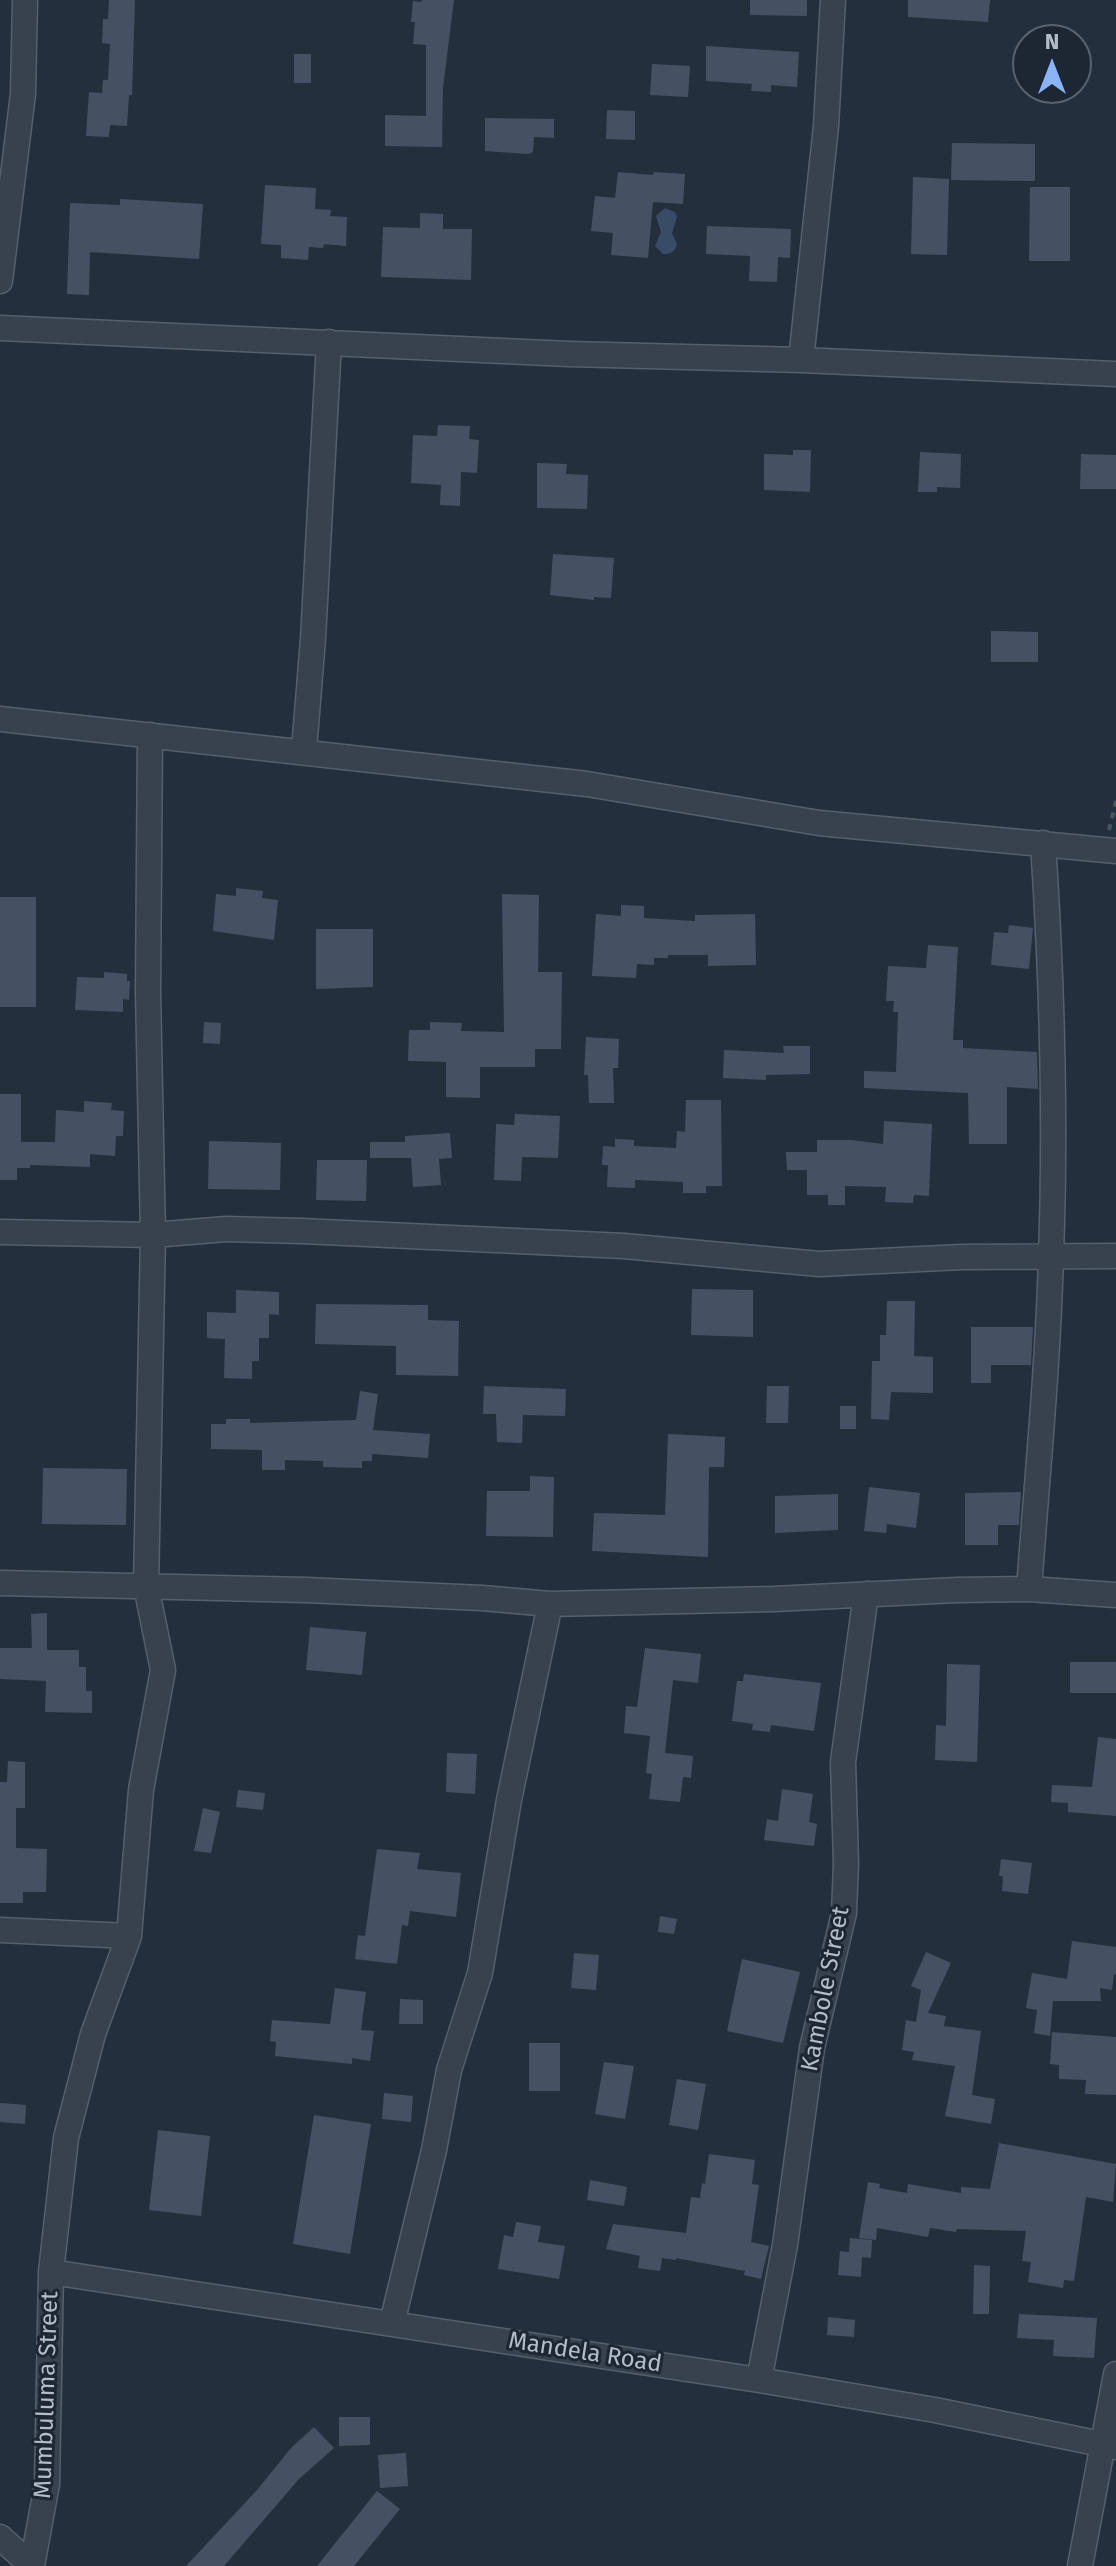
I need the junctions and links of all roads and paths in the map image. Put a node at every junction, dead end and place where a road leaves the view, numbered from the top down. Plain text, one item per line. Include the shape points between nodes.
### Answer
1 (25, 0) edge
2 (833, 0) edge
3 (0, 281) edge
4 (0, 328) edge
5 (329, 342) junction
6 (801, 360) junction
7 (1116, 374) edge
8 (0, 719) edge
9 (150, 735) junction
10 (304, 750) junction
11 (1043, 843) junction
12 (1116, 851) edge
13 (0, 1232) edge
14 (153, 1235) junction
15 (1052, 1255) junction
16 (1116, 1256) edge
17 (0, 1583) edge
18 (146, 1586) junction
19 (1029, 1589) junction
20 (866, 1594) junction
21 (1116, 1595) edge
22 (550, 1604) junction
23 (0, 1930) edge
24 (129, 1936) junction
25 (51, 2272) junction
26 (392, 2323) junction
27 (1116, 2374) edge
28 (759, 2380) junction
29 (1110, 2446) edge
30 (0, 2537) edge
31 (32, 2566) edge
32 (1080, 2566) edge

1 - 3 street via 23,94
2 - 6 street via 826,126
4 - 5 street
5 - 6 street
5 - 10 street
6 - 7 street
8 - 9 street
9 - 10 street
9 - 14 street, Mumbuluma Street
10 - 11 street via 587,784 819,823
11 - 12 street
11 - 15 street via 1053,1081
13 - 14 street
14 - 15 street via 226,1229 302,1231 624,1246 819,1264
14 - 18 street, Mumbuluma Street
15 - 16 street
15 - 19 street
17 - 18 street
18 - 22 street
18 - 24 street, Mumbuluma Street via 163,1670 141,1790
19 - 20 street
19 - 21 street
20 - 22 street
20 - 28 street, Kambole Street via 843,1762 844,1913 812,2048 785,2245
22 - 26 street via 480,1973 449,2070
23 - 24 street
24 - 25 street, Mumbuluma Street via 93,2034 66,2138
25 - 26 street, Mandela Road
25 - 31 street, Mumbuluma Street via 47,2484
26 - 28 street, Mandela Road
27 - 29 street
28 - 29 street, Mandela Road
29 - 32 street
30 - 31 street

